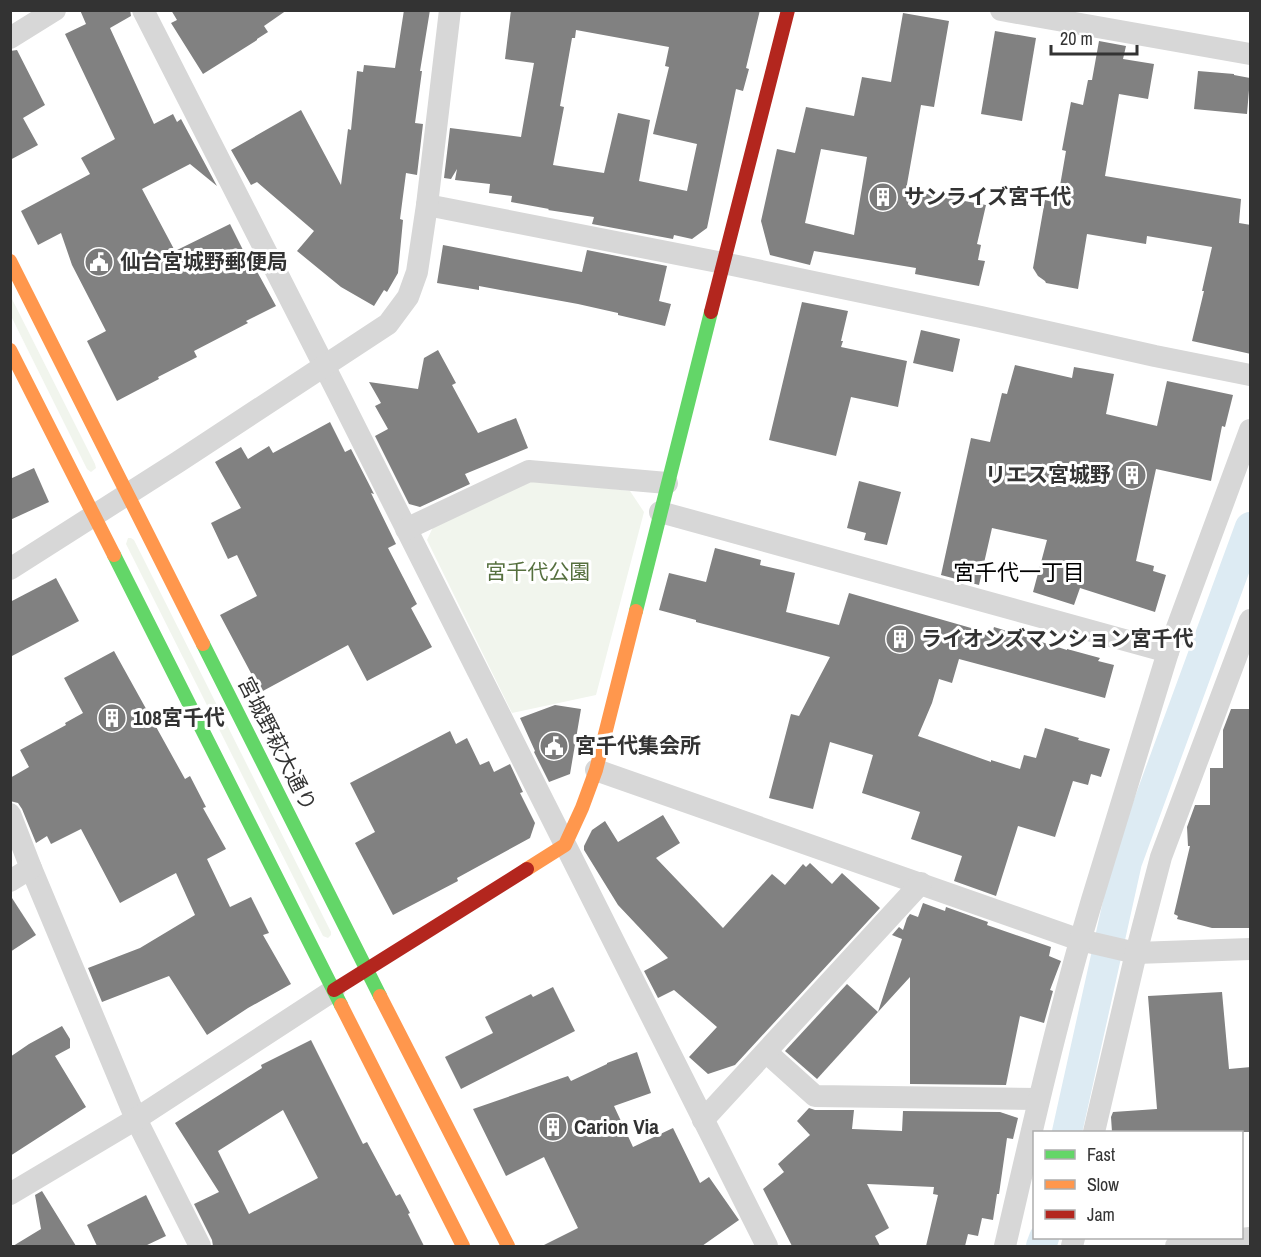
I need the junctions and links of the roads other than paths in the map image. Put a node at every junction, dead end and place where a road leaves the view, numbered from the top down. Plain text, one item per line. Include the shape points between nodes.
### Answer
1 (55, 10) edge
2 (143, 10) edge
3 (450, 10) edge
4 (788, 10) edge
5 (1001, 10) edge
6 (10, 38) edge
7 (1251, 54) edge
8 (427, 205) junction
9 (10, 261) edge
10 (723, 263) junction
11 (10, 350) edge
12 (325, 367) junction
13 (1251, 375) edge
14 (1251, 430) edge
15 (668, 483) junction
16 (128, 494) junction
17 (660, 513) junction
18 (94, 515) junction
19 (406, 529) junction
20 (10, 569) edge
21 (1251, 620) edge
22 (1168, 652) junction
23 (1243, 660) edge
24 (596, 770) junction
25 (10, 814) edge
26 (565, 844) junction
27 (31, 868) junction
28 (10, 881) edge
29 (921, 883) junction
30 (1108, 946) junction
31 (1251, 949) edge
32 (367, 970) junction
33 (334, 990) junction
34 (766, 1052) junction
35 (1039, 1099) junction
36 (136, 1119) junction
37 (703, 1120) junction
38 (1094, 1131) edge
39 (10, 1194) edge
40 (1251, 1238) edge
41 (200, 1246) edge
42 (463, 1246) edge
43 (508, 1246) edge
44 (767, 1246) edge
45 (1005, 1246) edge
46 (1191, 1246) edge

1 - 6 street
2 - 12 street
3 - 8 street
4 - 10 street
5 - 7 street
8 - 10 street
8 - 12 street via 417,272 408,297 388,324
9 - 16 street, 宮城野萩大通り
10 - 13 street
10 - 15 street
11 - 18 street
12 - 16 street
12 - 19 street
14 - 22 street
15 - 17 street
15 - 19 street via 529,471
16 - 18 street
16 - 32 street, 宮城野萩大通り
17 - 22 street
17 - 24 street
18 - 20 street
18 - 33 street
19 - 26 street
21 - 23 street
22 - 30 street
23 - 30 street via 1161,857
24 - 26 street
24 - 29 street
25 - 27 street
26 - 32 street
26 - 37 street
27 - 28 street
27 - 36 street
29 - 30 street
29 - 34 street
30 - 31 street
30 - 35 street
30 - 38 street
32 - 33 street
32 - 43 street, 宮城野萩大通り
33 - 36 street
33 - 42 street
34 - 35 street via 815,1096
34 - 37 street
35 - 45 street
36 - 39 street
36 - 41 street
37 - 44 street
40 - 46 street

